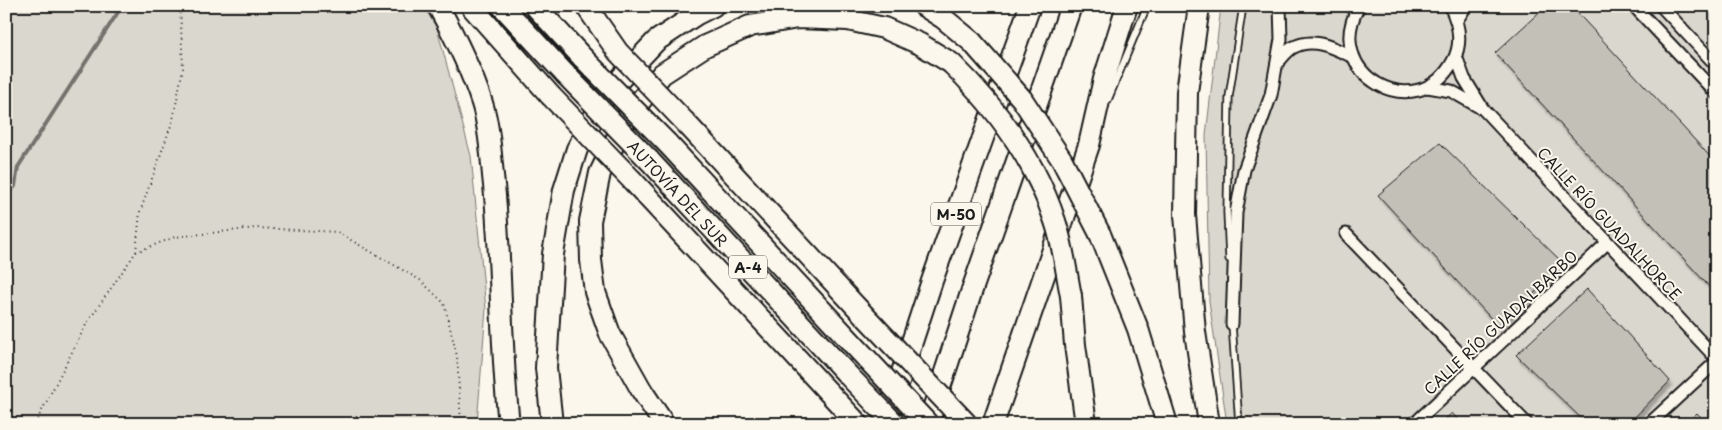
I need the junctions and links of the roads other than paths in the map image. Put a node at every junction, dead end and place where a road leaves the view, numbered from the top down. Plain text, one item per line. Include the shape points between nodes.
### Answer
1 (438, 6) edge
2 (471, 6) edge
3 (502, 6) edge
4 (535, 6) edge
5 (586, 6) edge
6 (713, 6) edge
7 (924, 6) edge
8 (1030, 6) edge
9 (1071, 6) edge
10 (1127, 6) edge
11 (1147, 6) edge
12 (1199, 6) edge
13 (1243, 6) edge
14 (1280, 6) edge
15 (1359, 6) edge
16 (1450, 6) edge
17 (1466, 6) edge
18 (1634, 6) edge
19 (1661, 6) edge
20 (1457, 20) junction
21 (1456, 56) junction
22 (1353, 57) junction
23 (1278, 62) junction
24 (1716, 65) edge
25 (1428, 87) junction
26 (1716, 93) edge
27 (1483, 109) junction
28 (1089, 145) junction
29 (1346, 234) dead end
30 (1607, 243) junction
31 (553, 254) junction
32 (1232, 324) junction
33 (1716, 358) edge
34 (1716, 362) edge
35 (1475, 369) junction
36 (509, 424) edge
37 (552, 424) edge
38 (565, 424) edge
39 (664, 424) edge
40 (858, 424) edge
41 (885, 424) edge
42 (895, 424) edge
43 (928, 424) edge
44 (967, 424) edge
45 (993, 424) edge
46 (1086, 424) edge
47 (1167, 424) edge
48 (1209, 424) edge
49 (1239, 424) edge
50 (1414, 424) edge
51 (1527, 424) edge
52 (1649, 424) edge

1 - 36 highway via 457,42 482,104 490,148
2 - 40 highway, bridge
3 - 42 highway, AUTOVÍA DEL SUR / A-4, bridge
4 - 43 highway, AUTOVÍA DEL SUR / A-4, bridge
5 - 44 highway, bridge via 618,52
6 - 31 highway via 656,41 606,94 577,149 564,190
7 - 47 highway, bridge via 972,42 1022,99 1062,160 1100,234 1138,329
8 - 41 highway, M-50
9 - 43 highway, M-50
10 - 28 highway via 1104,79
11 - 28 lane
12 - 48 highway via 1187,92 1185,215 1195,332
13 - 32 lane via 1229,97 1227,212
14 - 23 street
15 - 22 street via 1350,29
16 - 20 street
17 - 20 street
18 - 26 street
19 - 24 street
20 - 21 street via 1460,38
21 - 25 street via 1449,70
21 - 27 street, CALLE RÍO GUADALHORCE via 1464,78
22 - 23 street via 1310,42 1292,48
22 - 25 street via 1370,80 1384,88 1413,92
23 - 32 street via 1271,95 1244,170 1236,213
25 - 27 street, CALLE RÍO GUADALHORCE via 1452,91
27 - 30 street, CALLE RÍO GUADALHORCE
28 - 45 highway
29 - 35 street
30 - 33 street, CALLE RÍO GUADALHORCE
30 - 35 street, CALLE RÍO GUADALBARBO
31 - 37 highway via 546,368
31 - 38 highway via 558,366
32 - 49 lane
34 - 52 street
35 - 50 street, CALLE RÍO GUADALBARBO
35 - 51 street
39 - 46 highway, bridge via 610,334 595,292 590,220 600,173 626,119 662,74 705,46 750,26 798,18 848,20 884,28 920,44 951,63 1002,118 1036,172 1056,222 1071,296

